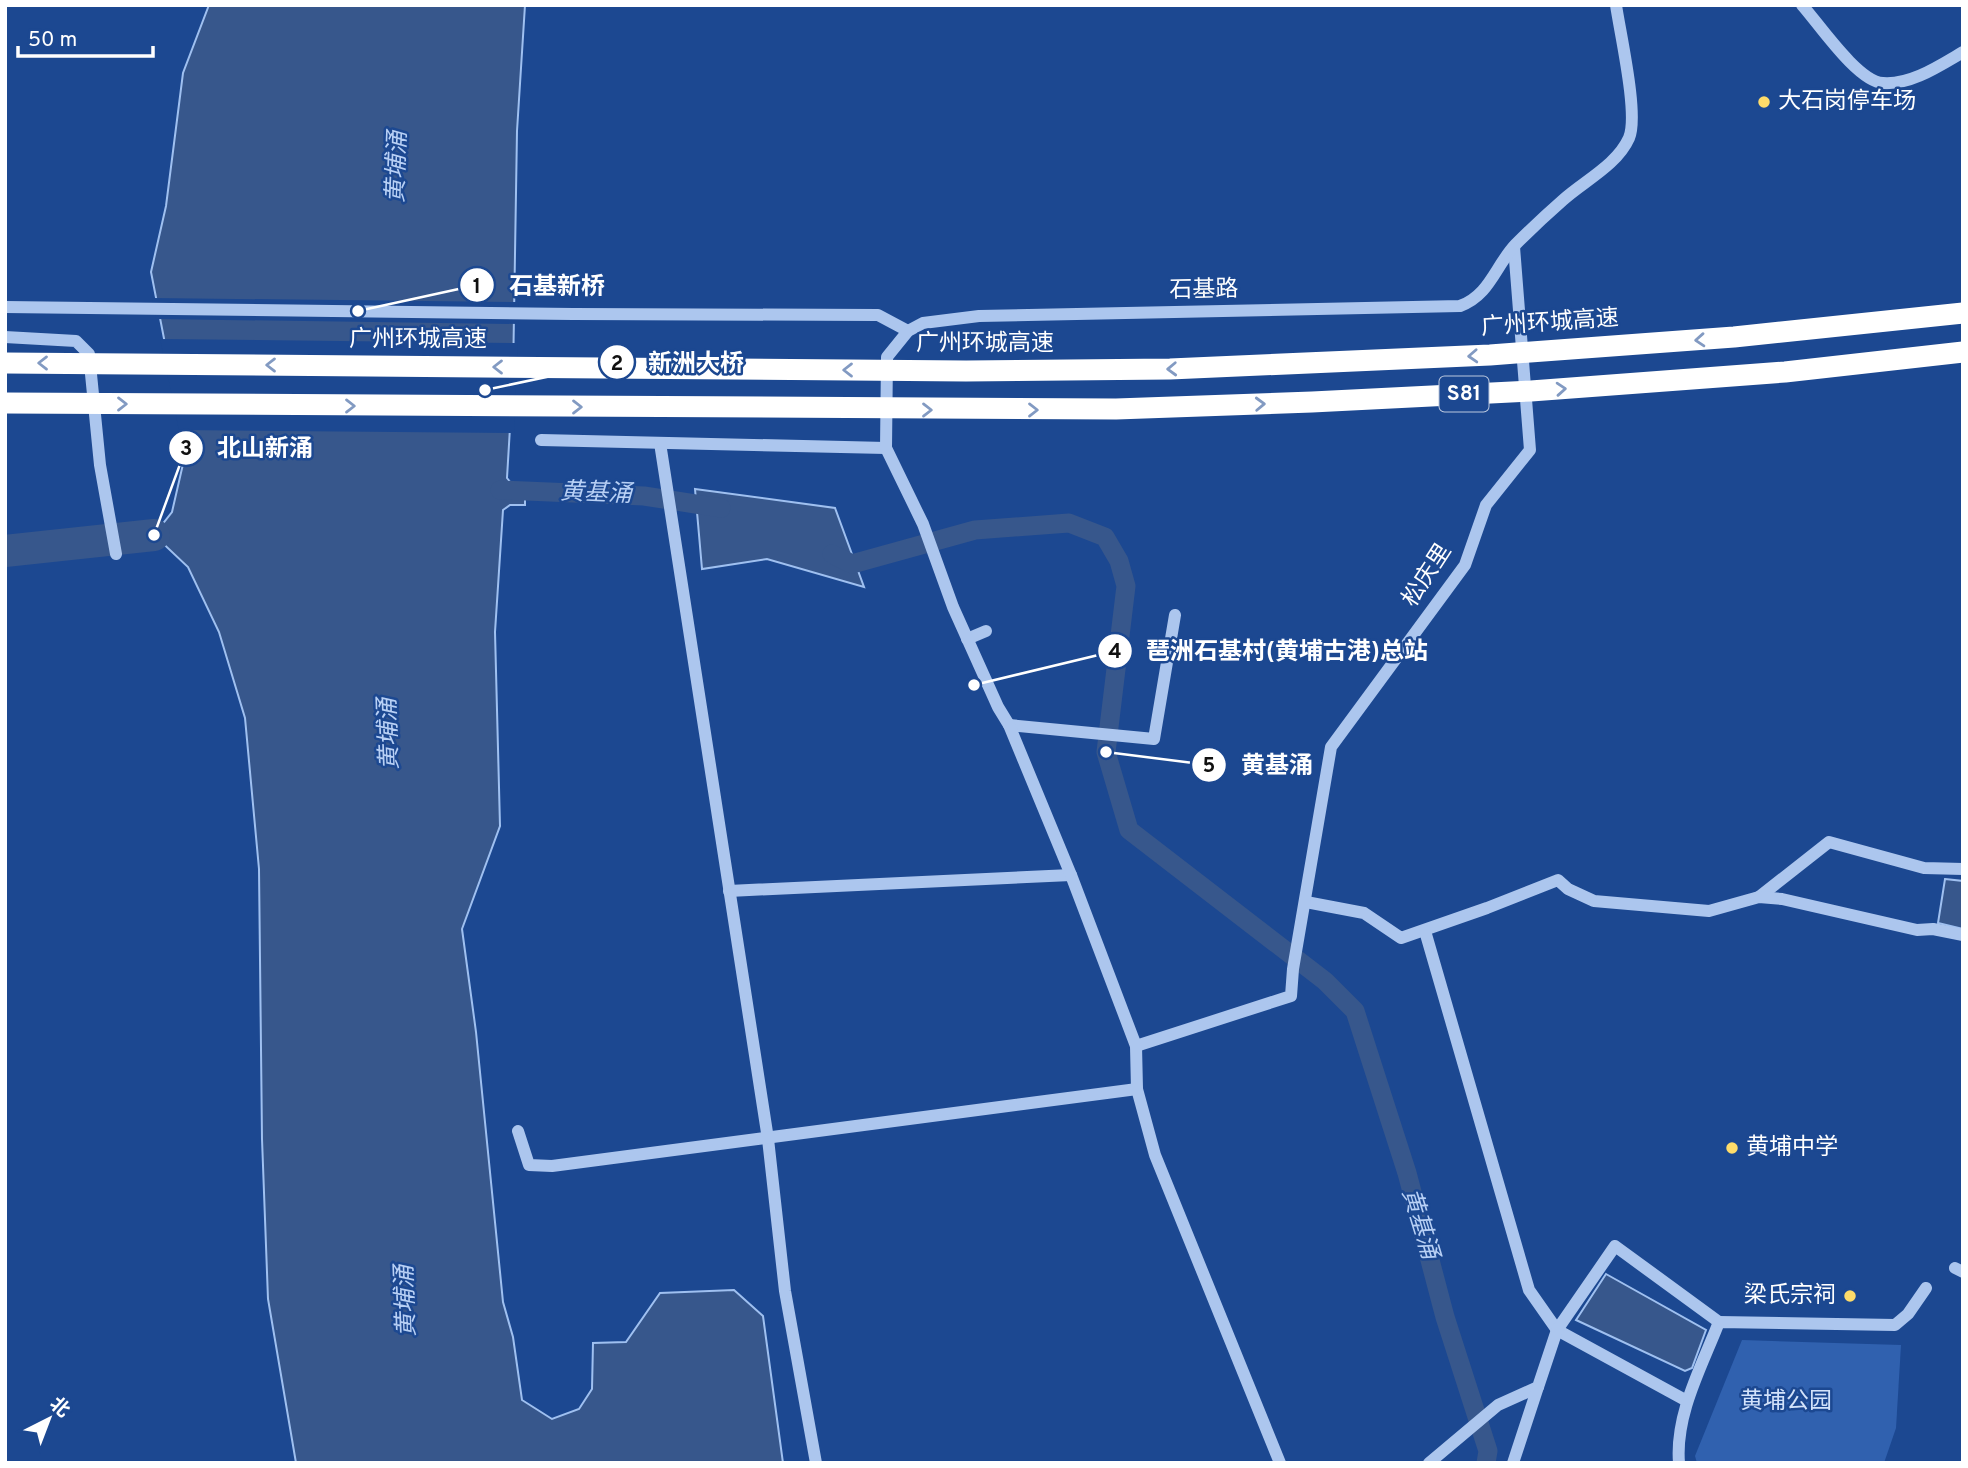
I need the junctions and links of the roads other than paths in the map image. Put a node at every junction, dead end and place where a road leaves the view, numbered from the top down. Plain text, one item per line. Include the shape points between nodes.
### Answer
1 (1616, 5) edge
2 (1802, 5) edge
3 (1963, 52) edge
4 (1514, 247) junction
5 (1963, 299) edge
6 (5, 307) edge
7 (1963, 313) edge
8 (908, 331) junction
9 (5, 337) edge
10 (1734, 337) junction
11 (1963, 352) edge
12 (1963, 361) edge
13 (5, 363) edge
14 (1784, 372) junction
15 (5, 403) edge
16 (541, 440) dead end
17 (660, 443) junction
18 (886, 448) junction
19 (116, 551) dead end
20 (1175, 615) dead end
21 (986, 631) dead end
22 (967, 639) junction
23 (1009, 724) junction
24 (1963, 869) edge
25 (1071, 875) junction
26 (729, 891) junction
27 (1759, 897) junction
28 (1306, 902) junction
29 (1425, 931) junction
30 (1963, 935) edge
31 (1136, 1046) junction
32 (1137, 1089) junction
33 (518, 1130) dead end
34 (768, 1139) junction
35 (1926, 1288) dead end
36 (1719, 1322) junction
37 (1557, 1330) junction
38 (1538, 1387) junction
39 (1688, 1401) junction
40 (816, 1463) edge
41 (1280, 1463) edge
42 (1429, 1463) edge
43 (1513, 1463) edge
44 (1679, 1463) edge

1 - 4 street, 石基路 via 1632,125 1629,139
2 - 3 street via 1861,73 1881,83 1903,81
4 - 8 street, 石基路 via 1474,301 1460,306 979,316 923,323
4 - 28 street, 松庆里 via 1530,450 1486,505 1465,565 1331,747
5 - 10 highway
6 - 8 street via 877,315
7 - 10 highway, 广州环城高速 / S81
8 - 18 street via 887,357
9 - 19 street via 76,341 89,354 100,464
10 -> 13 highway, 广州环城高速 / S81 via 1490,355 1170,369
11 - 14 highway, S81
12 - 14 highway
15 -> 14 highway, S81 via 1116,409 1503,392
16 - 17 street
17 - 18 street
17 - 26 street
18 - 22 street via 923,523
20 - 23 street via 1154,739
21 - 22 street
22 - 23 street
23 - 25 street
24 - 27 street via 1924,867 1829,842
25 - 26 street
25 - 31 street
26 - 34 street
27 - 29 street via 1709,911 1696,910 1594,901 1558,880
27 - 30 street via 1782,898 1917,930
28 - 29 street via 1364,912 1401,938
28 - 31 street, 松庆里 via 1291,996
29 - 37 street via 1529,1290
31 - 32 street
32 - 34 street
32 - 41 street via 1155,1154
33 - 34 street via 529,1165 552,1166
34 - 40 street via 785,1291
35 - 36 street via 1909,1314 1895,1325
36 - 37 street via 1615,1246
36 - 39 street
37 - 38 street
37 - 39 street
38 - 42 street via 1498,1405
38 - 43 street
39 - 44 street

